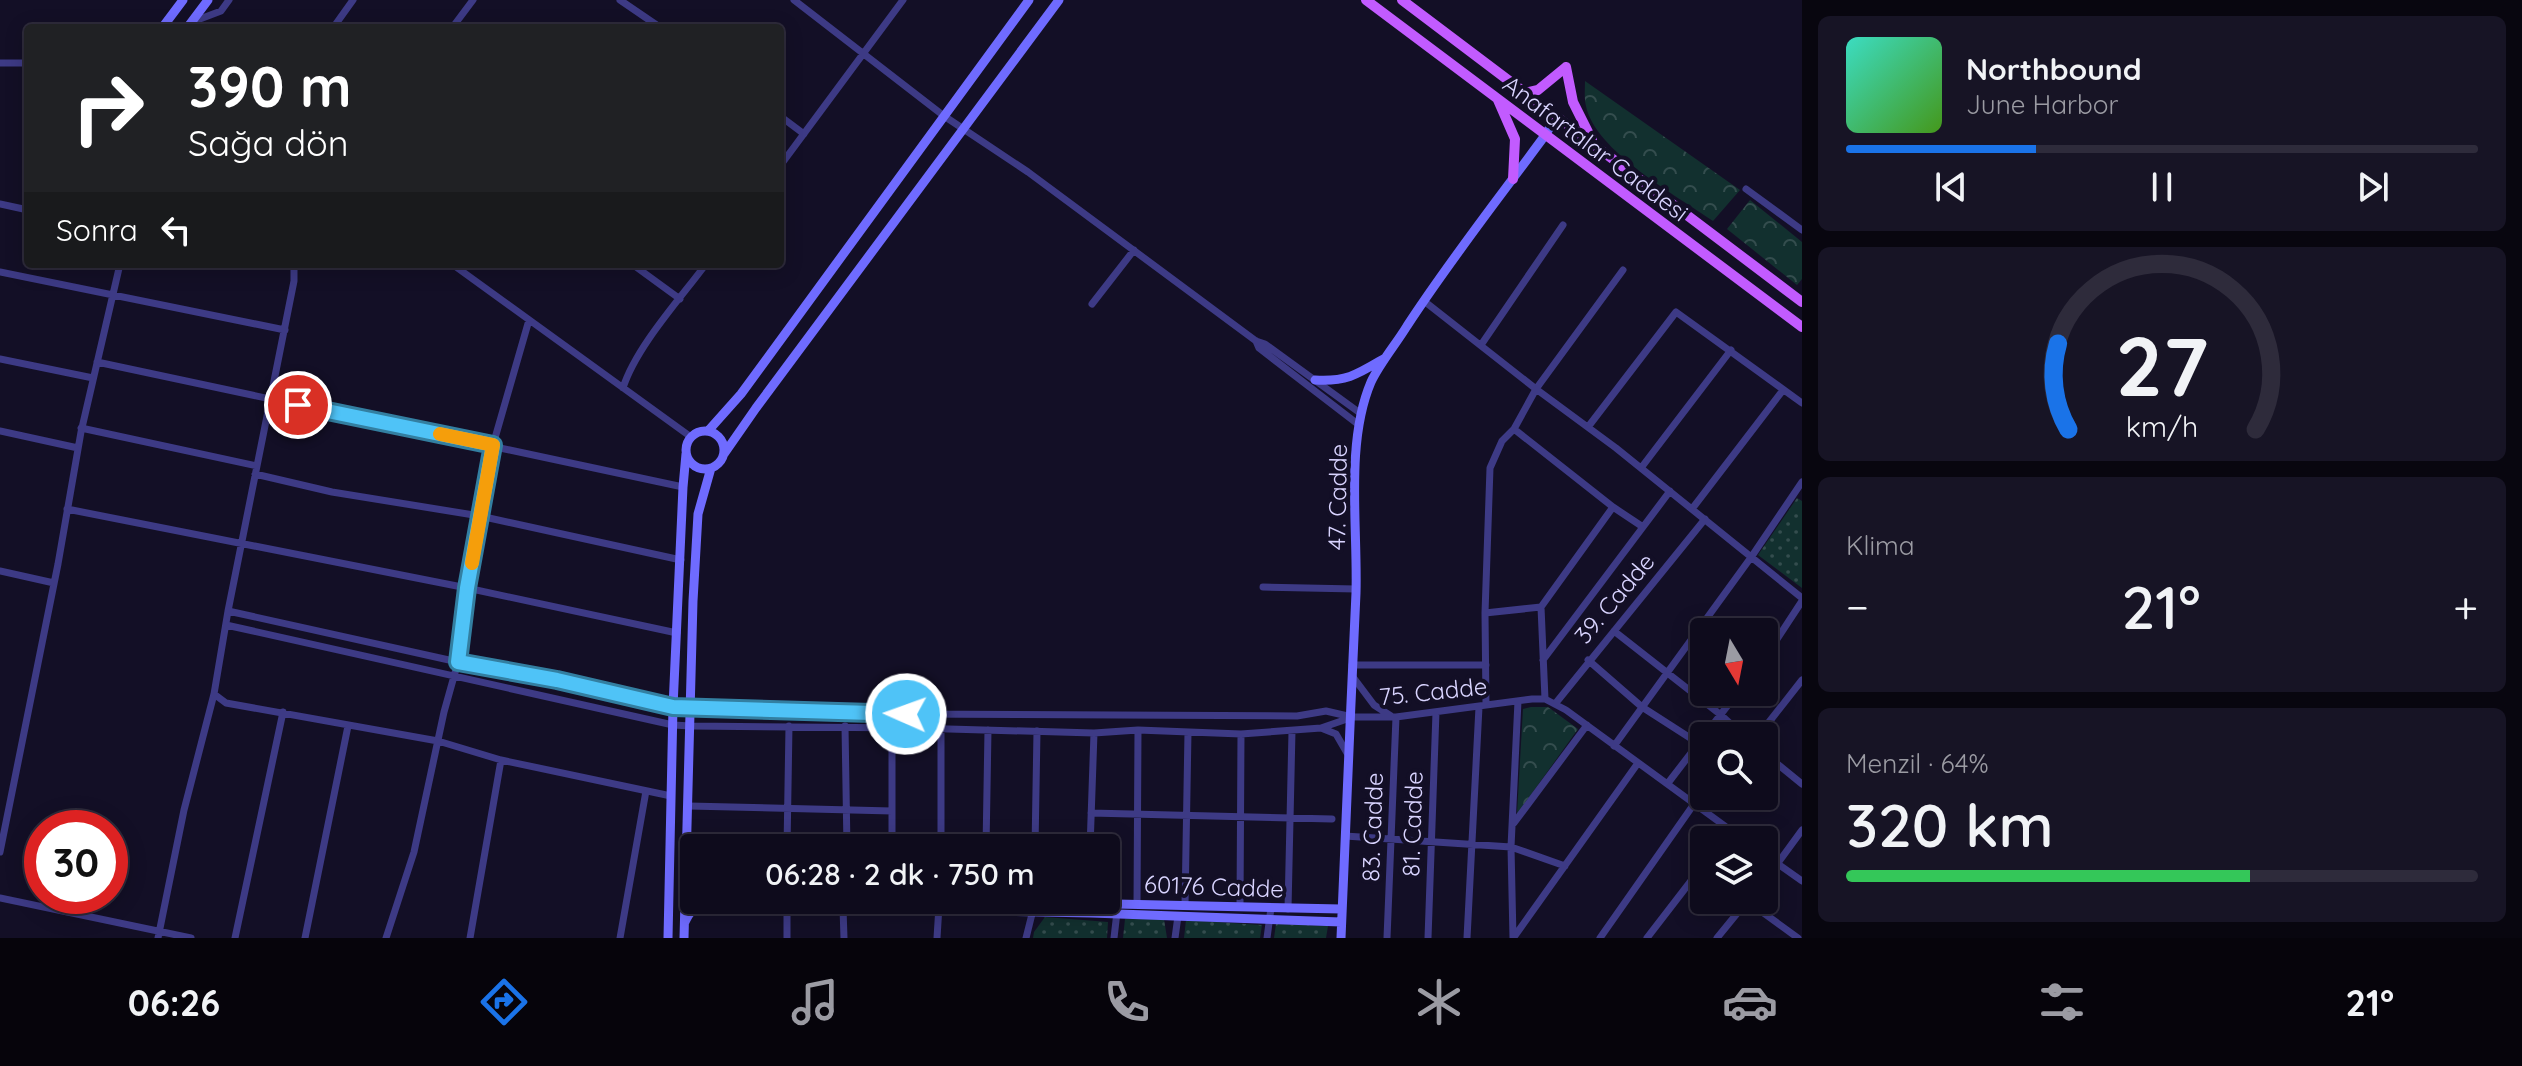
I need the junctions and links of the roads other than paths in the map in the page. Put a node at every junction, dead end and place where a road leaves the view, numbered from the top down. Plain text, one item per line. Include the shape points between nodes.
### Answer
1 (183, 0) edge
2 (208, 0) edge
3 (229, 0) edge
4 (353, 0) edge
5 (473, 0) edge
6 (620, 0) edge
7 (794, 0) edge
8 (903, 0) edge
9 (1029, 0) edge
10 (1059, 0) edge
11 (1366, 0) edge
12 (1402, 0) edge
13 (165, 24) edge
14 (191, 24) edge
15 (192, 24) edge
16 (336, 24) edge
17 (455, 24) edge
18 (648, 24) edge
19 (864, 55) junction
20 (0, 63) edge
21 (24, 63) edge
22 (1524, 93) junction
23 (1497, 98) junction
24 (944, 116) junction
25 (1556, 116) junction
26 (784, 119) edge
27 (963, 130) junction
28 (804, 134) junction
29 (1546, 134) junction
30 (1593, 143) junction
31 (784, 161) edge
32 (1513, 179) junction
33 (1746, 189) dead end
34 (0, 204) edge
35 (24, 209) edge
36 (1563, 225) dead end
37 (1802, 230) edge
38 (1134, 250) junction
39 (119, 268) edge
40 (294, 268) edge
41 (464, 268) edge
42 (637, 268) edge
43 (703, 268) edge
44 (1623, 270) dead end
45 (0, 272) edge
46 (112, 295) junction
47 (680, 299) junction
48 (1424, 301) junction
49 (1802, 302) edge
50 (1092, 304) dead end
51 (529, 320) junction
52 (1802, 327) edge
53 (285, 330) junction
54 (1256, 341) junction
55 (1481, 345) junction
56 (1731, 350) junction
57 (1388, 356) junction
58 (0, 359) edge
59 (97, 362) junction
60 (93, 378) junction
61 (1315, 380) junction
62 (623, 388) junction
63 (1536, 389) junction
64 (1783, 390) junction
65 (271, 400) junction
66 (1802, 403) edge
67 (1360, 413) junction
68 (1359, 425) junction
69 (1588, 427) junction
70 (81, 428) junction
71 (1514, 429) junction
72 (0, 431) edge
73 (708, 431) junction
74 (691, 437) junction
75 (493, 445) junction
76 (78, 448) junction
77 (686, 454) junction
78 (724, 454) junction
79 (711, 468) junction
80 (1641, 468) junction
81 (256, 470) junction
82 (1801, 486) edge
83 (683, 487) junction
84 (1670, 491) junction
85 (1613, 507) junction
86 (67, 509) junction
87 (1692, 509) junction
88 (480, 516) junction
89 (1705, 519) junction
90 (1643, 527) junction
91 (241, 544) junction
92 (1752, 556) junction
93 (681, 560) junction
94 (0, 571) edge
95 (54, 583) junction
96 (1263, 587) dead end
97 (467, 588) junction
98 (1356, 589) junction
99 (1802, 600) edge
100 (1541, 607) junction
101 (228, 611) junction
102 (1485, 613) junction
103 (226, 625) junction
104 (1614, 631) junction
105 (677, 633) junction
106 (1778, 637) edge
107 (1543, 660) junction
108 (1588, 660) junction
109 (458, 662) junction
110 (1486, 665) junction
111 (1352, 670) junction
112 (1665, 673) junction
113 (454, 676) junction
114 (1802, 680) edge
115 (214, 694) junction
116 (1545, 699) junction
117 (1518, 701) junction
118 (1555, 704) junction
119 (1482, 706) junction
120 (1728, 706) edge
121 (673, 707) junction
122 (691, 707) junction
123 (1642, 707) junction
124 (283, 712) junction
125 (1436, 712) junction
126 (1721, 715) junction
127 (1352, 717) junction
128 (1394, 717) junction
129 (1715, 722) edge
130 (1729, 722) edge
131 (1769, 722) edge
132 (673, 725) junction
133 (1587, 725) junction
134 (348, 726) junction
135 (691, 726) junction
136 (789, 726) junction
137 (845, 726) junction
138 (892, 728) junction
139 (1321, 728) junction
140 (941, 729) junction
141 (988, 730) junction
142 (1138, 730) junction
143 (1037, 731) junction
144 (1292, 731) junction
145 (1188, 732) junction
146 (1094, 733) junction
147 (1241, 734) junction
148 (1690, 738) edge
149 (438, 741) junction
150 (1614, 746) junction
151 (1348, 754) junction
152 (1690, 754) edge
153 (501, 760) junction
154 (1638, 763) junction
155 (1778, 764) edge
156 (1668, 783) junction
157 (1802, 784) edge
158 (646, 791) junction
159 (671, 796) junction
160 (1690, 801) edge
161 (689, 806) junction
162 (789, 808) junction
163 (846, 810) junction
164 (1690, 810) edge
165 (1702, 810) edge
166 (892, 811) junction
167 (1091, 813) junction
168 (1136, 815) junction
169 (1187, 815) junction
170 (1242, 817) junction
171 (1290, 818) junction
172 (1332, 819) dead end
173 (1513, 823) junction
174 (1725, 826) edge
175 (1802, 830) edge
176 (689, 834) edge
177 (788, 834) edge
178 (847, 834) edge
179 (892, 834) edge
180 (941, 834) edge
181 (986, 834) edge
182 (1035, 834) edge
183 (1090, 834) edge
184 (1345, 836) junction
185 (1391, 839) junction
186 (1432, 842) junction
187 (1472, 845) junction
188 (1511, 847) junction
189 (0, 852) edge
190 (1779, 864) joint
191 (1565, 866) junction
192 (1802, 881) edge
193 (1690, 882) edge
194 (0, 898) edge
195 (1137, 904) junction
196 (1185, 905) junction
197 (1120, 907) edge
198 (1240, 907) junction
199 (1120, 908) edge
200 (1288, 909) junction
201 (1341, 909) junction
202 (686, 914) edge
203 (688, 914) edge
204 (788, 914) edge
205 (845, 914) edge
206 (939, 914) edge
207 (1031, 914) edge
208 (1116, 914) edge
209 (1271, 914) junction
210 (1738, 914) edge
211 (1766, 914) edge
212 (1178, 916) junction
213 (685, 922) junction
214 (1341, 922) junction
215 (159, 935) edge
216 (1515, 936) edge
217 (1720, 937) edge
218 (191, 938) edge
219 (235, 938) edge
220 (305, 938) edge
221 (386, 938) edge
222 (470, 938) edge
223 (620, 938) edge
224 (668, 938) edge
225 (684, 938) edge
226 (787, 938) edge
227 (844, 938) edge
228 (937, 938) edge
229 (1026, 938) edge
230 (1114, 938) edge
231 (1175, 938) edge
232 (1267, 938) edge
233 (1341, 938) edge
234 (1387, 938) edge
235 (1428, 938) edge
236 (1467, 938) edge
237 (1528, 938) edge
238 (1600, 938) edge
239 (1647, 938) edge
240 (1798, 938) edge

1 - 13 main road
2 - 14 main road
3 - 15 street via 221,11
4 - 16 street
5 - 17 street
6 - 18 street
7 - 19 street
8 - 19 street
9 - 24 main road
10 - 27 main road
11 - 23 main road, Anafartalar Caddesi
12 - 22 main road, Anafartalar Caddesi
19 - 24 street
19 - 28 street
20 - 21 street
22 - 25 main road, Anafartalar Caddesi
22 - 30 main road via 1538,90 1566,67 1573,102
23 - 29 main road, Anafartalar Caddesi
23 - 32 main road via 1515,139
24 - 27 street
24 - 73 main road via 741,394
25 - 29 main road, 47. Cadde
25 - 30 main road, Anafartalar Caddesi
26 - 28 street
27 - 38 street
27 - 78 main road
28 - 31 street
29 - 32 main road, 47. Cadde
29 - 52 main road, Anafartalar Caddesi
30 - 49 main road, Anafartalar Caddesi
32 - 48 main road, 47. Cadde
33 - 37 street
34 - 35 street
36 - 55 street
38 - 50 street
38 - 54 street
39 - 46 street
40 - 53 street
41 - 51 street
42 - 47 street
43 - 47 street
44 - 63 street
45 - 46 street
46 - 53 street
46 - 59 street
47 - 62 street via 643,349
48 - 55 street
48 - 57 main road, 47. Cadde
51 - 62 street
51 - 75 street
53 - 65 street
54 - 61 street
54 - 68 street
55 - 63 street
56 - 64 street
56 - 69 street via 1676,312
56 - 80 street
57 - 61 main road via 1357,375
57 - 67 main road, 47. Cadde
58 - 60 street
59 - 60 street
59 - 65 street
60 - 70 street
61 - 67 street
62 - 74 street
63 - 69 street
63 - 71 street
64 - 66 street
64 - 87 street
65 - 75 street
65 - 81 street
67 - 68 main road, 47. Cadde
68 - 98 main road, 47. Cadde
69 - 80 street
70 - 76 street
70 - 81 street
71 - 85 street
71 - 102 street via 1490,468
72 - 76 street
73 - 74 main road
73 - 78 main road via 723,441
74 - 77 main road
75 - 83 street
75 - 88 street
76 - 86 street
77 - 79 main road via 698,468
77 - 83 main road
78 - 79 main road
79 - 122 main road via 698,514
80 - 84 street
81 - 88 street via 332,492
81 - 91 street
82 - 92 street
83 - 93 main road
84 - 87 street
84 - 90 street
85 - 90 street
85 - 100 street
86 - 91 street
86 - 95 street
87 - 89 street
88 - 93 street
88 - 97 street
89 - 92 street
89 - 104 street, 39. Cadde
90 - 107 street
91 - 97 street
91 - 101 street
92 - 99 street
92 - 112 street
93 - 105 main road
94 - 95 street
95 - 189 street
96 - 98 street
97 - 105 street
97 - 109 street
98 - 111 main road, 47. Cadde
99 - 106 street
100 - 102 street
100 - 107 street
101 - 103 street
101 - 109 street
102 - 110 street
103 - 113 street
103 - 115 street
104 - 108 street, 39. Cadde
104 - 112 street
105 - 121 main road
107 - 116 street
108 - 118 street, 39. Cadde
108 - 123 street
109 - 113 street
109 - 121 street
110 - 111 street
110 - 119 street
111 - 127 main road, 47. Cadde
111 - 128 street via 1374,705
112 - 123 street
112 - 126 street
113 - 132 street
113 - 149 street
114 - 131 street
115 - 124 street via 226,703
115 - 215 street
116 - 117 street, 75. Cadde
116 - 118 street
117 - 119 street, 75. Cadde
117 - 173 street
118 - 133 street
119 - 125 street, 75. Cadde
119 - 187 street
120 - 126 street
121 - 122 street
121 - 132 main road
122 - 127 street via 987,715 1297,716 1326,711
122 - 135 main road
123 - 148 street
123 - 150 street
124 - 134 street
124 - 219 street
125 - 128 street, 75. Cadde
125 - 186 street, 81. Cadde
126 - 129 street
126 - 130 street
127 - 128 street, 75. Cadde
127 - 139 street
127 - 151 main road, 47. Cadde
128 - 185 street, 83. Cadde
132 - 135 street
132 - 159 main road
133 - 150 street
133 - 173 street
134 - 149 street
134 - 220 street
135 - 136 street
135 - 161 main road
136 - 137 street
136 - 162 street
137 - 138 street
137 - 163 street
138 - 140 street
138 - 166 street
139 - 144 street
139 - 151 street via 1336,734
140 - 141 street
140 - 180 street
141 - 143 street
141 - 181 street
142 - 145 street
142 - 146 street
142 - 168 street
143 - 146 street
143 - 182 street
144 - 147 street
144 - 171 street
145 - 147 street
145 - 169 street
146 - 167 street
147 - 170 street
149 - 153 street
149 - 221 street via 414,852
150 - 154 street
151 - 184 main road, 47. Cadde
152 - 156 street
153 - 158 street
153 - 222 street
154 - 156 street
154 - 191 street
155 - 157 street
156 - 160 street
158 - 159 street
158 - 223 street
159 - 224 main road
161 - 162 street
161 - 176 main road
162 - 163 street
162 - 177 street
163 - 166 street
163 - 178 street
164 - 238 street
165 - 174 street
166 - 179 street
167 - 168 street
167 - 183 street
168 - 169 street
168 - 195 street
169 - 170 street
169 - 196 street
170 - 171 street
170 - 198 street
171 - 172 street
171 - 200 street
173 - 188 street
175 - 190 street
184 - 185 street
184 - 201 main road, 47. Cadde
185 - 186 street
185 - 234 street, 83. Cadde
186 - 187 street
186 - 235 street, 81. Cadde
187 - 188 street
187 - 236 street
188 - 191 street
188 - 216 street
190 - 192 street
191 - 216 street
193 - 239 street
194 - 215 street
195 - 196 main road, 60176 Cadde
195 - 197 main road, 60176 Cadde
196 - 198 main road, 60176 Cadde
198 - 209 main road, 60176 Cadde
199 - 212 main road
200 - 201 main road, 60176 Cadde
200 - 209 main road, 60176 Cadde
201 - 214 main road, 47. Cadde
202 - 213 main road
203 - 213 main road
204 - 226 street
205 - 227 street
206 - 228 street
207 - 229 street
208 - 230 street
209 - 212 main road
209 - 214 main road
209 - 232 street
210 - 217 street
211 - 240 street
212 - 231 street
213 - 225 main road
214 - 233 main road, 47. Cadde
215 - 218 street
216 - 237 street

